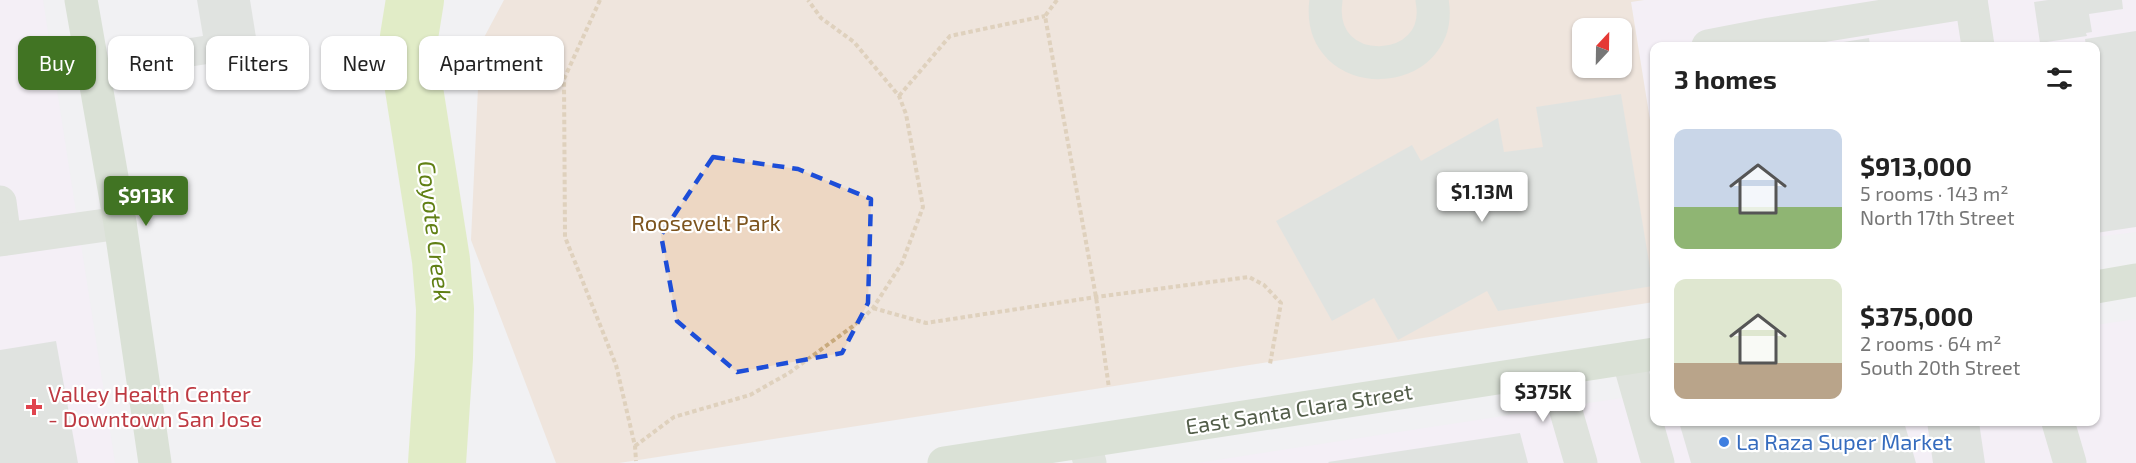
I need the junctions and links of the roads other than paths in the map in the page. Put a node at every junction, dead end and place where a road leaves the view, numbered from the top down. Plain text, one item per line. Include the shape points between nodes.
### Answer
1 (81, 0) edge
2 (1326, 0) edge
3 (1432, 0) edge
4 (1971, 1) edge
5 (1771, 40) edge
6 (1750, 42) edge
7 (1977, 42) edge
8 (0, 202) edge
9 (120, 223) junction
10 (3, 239) edge
11 (2136, 280) edge
12 (2100, 286) edge
13 (1641, 356) edge
14 (1554, 370) junction
15 (1650, 413) edge
16 (1652, 426) edge
17 (2059, 426) edge
18 (1087, 452) edge
19 (155, 463) edge
20 (944, 463) edge
21 (1581, 463) edge
22 (1658, 463) edge
23 (2070, 463) edge

1 - 9 main road
2 - 3 street via 1325,20 1332,37 1358,60 1375,64 1393,62 1423,43 1431,27
4 - 5 street
4 - 7 street
5 - 6 street
8 - 10 street
9 - 10 street
9 - 19 main road
11 - 12 main road
13 - 14 main road, East Santa Clara Street
13 - 15 street
14 - 18 main road, East Santa Clara Street
14 - 21 street
16 - 22 street
17 - 23 street
18 - 20 main road, East Santa Clara Street

